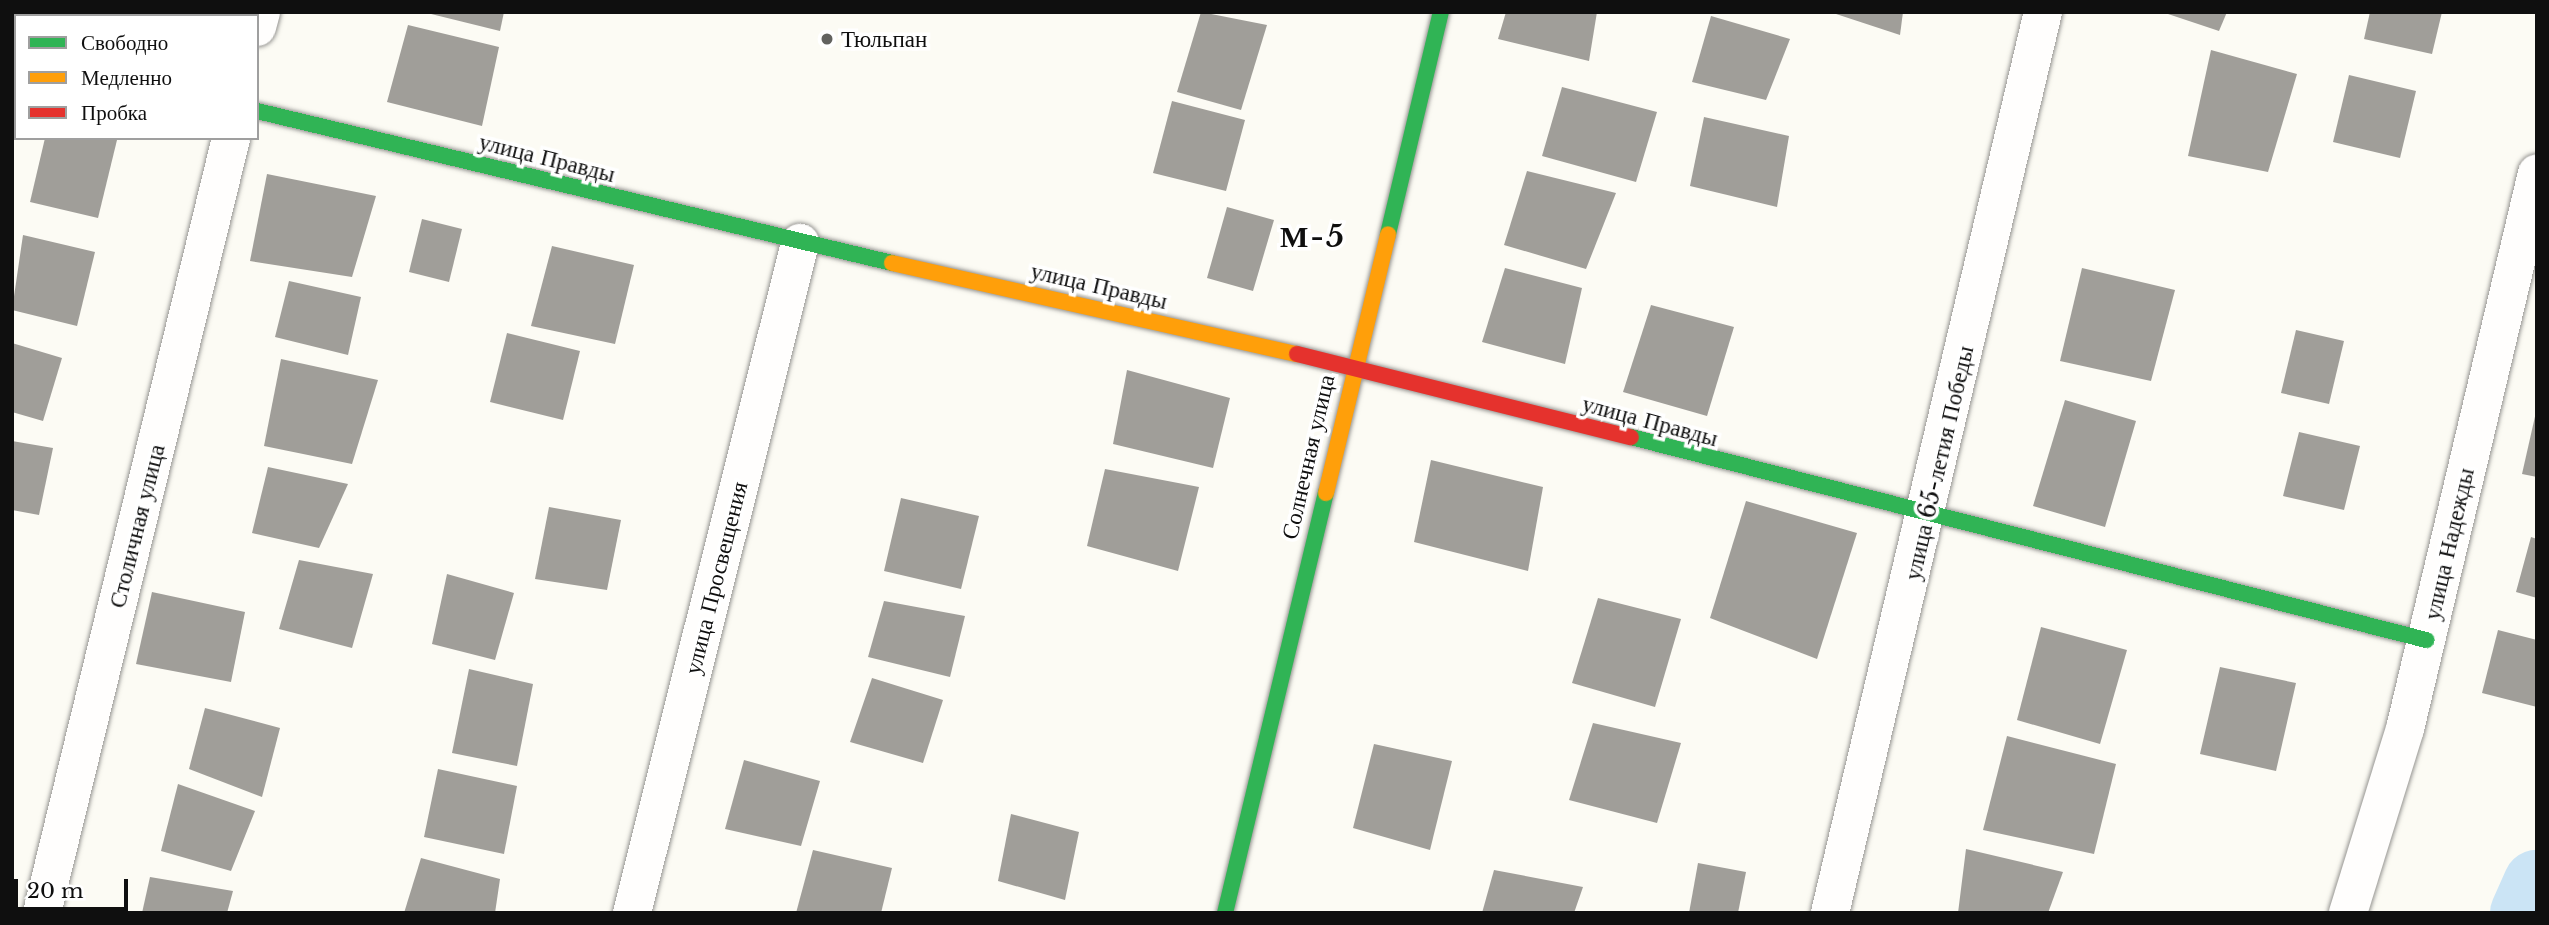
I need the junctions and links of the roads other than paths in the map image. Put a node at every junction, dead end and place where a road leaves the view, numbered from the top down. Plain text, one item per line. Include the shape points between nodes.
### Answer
1 (1441, 12) edge
2 (2043, 12) edge
3 (259, 110) edge
4 (231, 140) edge
5 (2537, 173) edge
6 (800, 243) junction
7 (1352, 366) junction
8 (1927, 518) junction
9 (2426, 640) junction
10 (42, 913) edge
11 (632, 913) edge
12 (1225, 913) edge
13 (1830, 913) edge
14 (2348, 913) edge

1 - 7 street, Солнечная улица
2 - 8 street, улица 65-летия Победы
3 - 6 street, улица Правды
4 - 10 street, Столичная улица
5 - 9 street, улица Надежды
6 - 7 street, улица Правды
6 - 11 street, улица Просвещения
7 - 8 street, улица Правды
7 - 12 street, Солнечная улица
8 - 9 street, улица Правды
8 - 13 street, улица 65-летия Победы
9 - 14 street, улица Надежды

